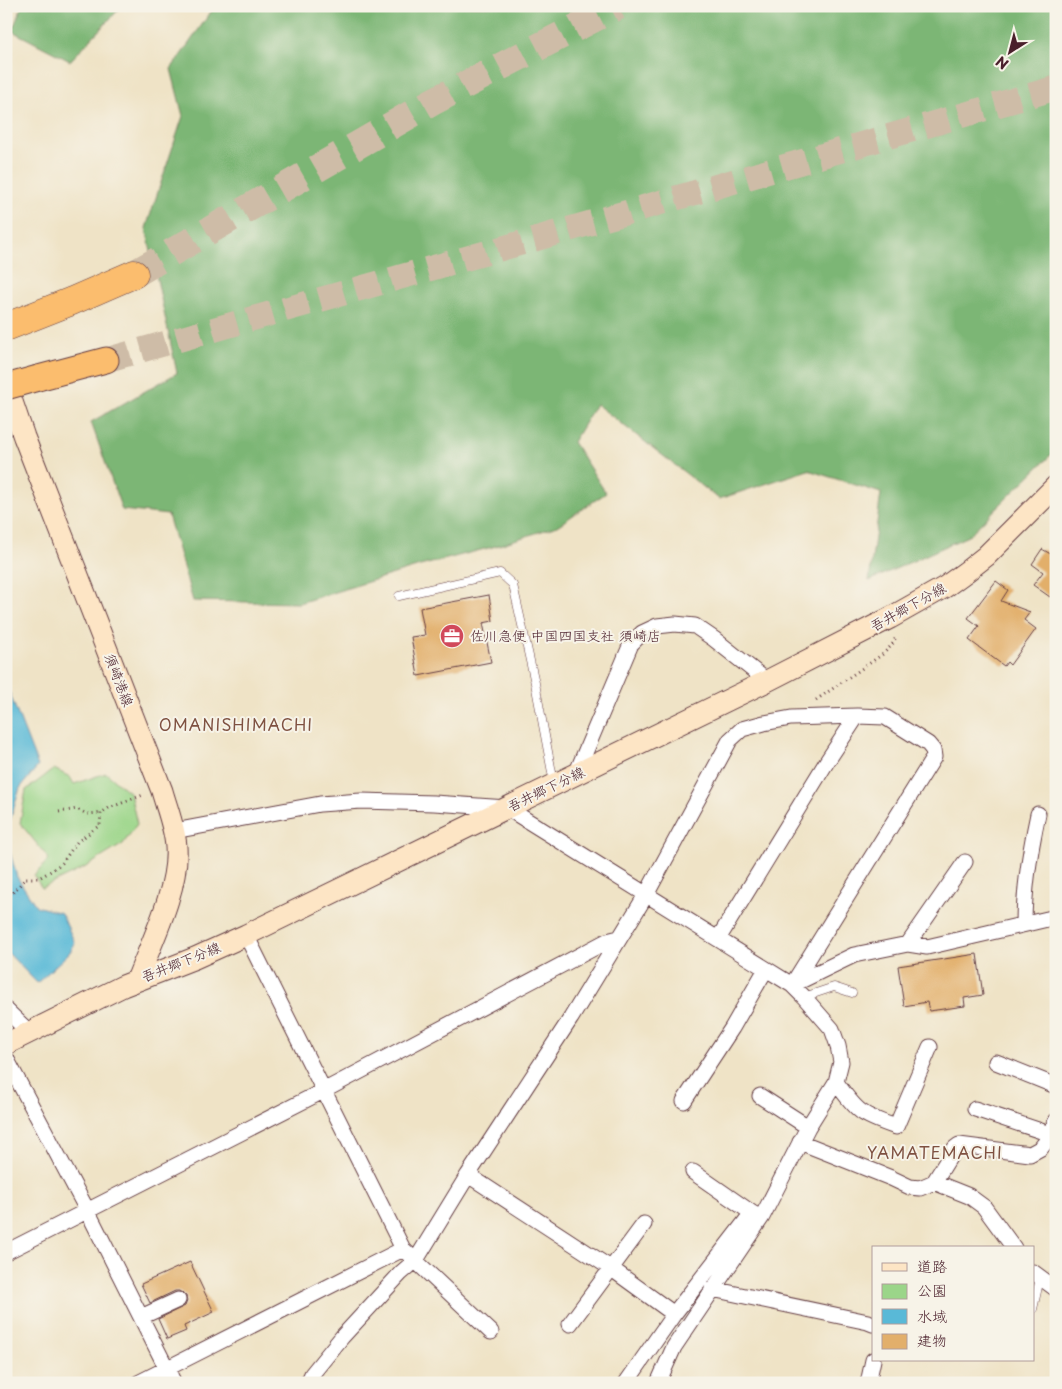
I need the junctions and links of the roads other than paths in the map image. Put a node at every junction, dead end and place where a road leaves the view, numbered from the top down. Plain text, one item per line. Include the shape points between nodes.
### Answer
1 (134, 274) tunnel mouth
2 (13, 324) edge
3 (106, 360) tunnel mouth
4 (6, 385) edge
5 (1051, 497) edge
6 (400, 596) dead end
7 (767, 681) junction
8 (857, 716) junction
9 (576, 774) junction
10 (554, 785) junction
11 (507, 808) junction
12 (1038, 814) dead end
13 (174, 831) junction
14 (965, 862) dead end
15 (646, 895) junction
16 (1056, 917) edge
17 (1024, 924) junction
18 (246, 935) junction
19 (618, 938) junction
20 (718, 939) junction
21 (908, 944) junction
22 (766, 969) junction
23 (137, 980) junction
24 (792, 985) junction
25 (852, 993) dead end
26 (804, 997) junction
27 (6, 1010) edge
28 (29, 1032) junction
29 (6, 1044) edge
30 (930, 1047) dead end
31 (6, 1058) edge
32 (996, 1062) dead end
33 (836, 1082) junction
34 (1056, 1086) edge
35 (325, 1090) junction
36 (760, 1096) dead end
37 (684, 1101) dead end
38 (975, 1109) dead end
39 (808, 1127) junction
40 (1053, 1127) edge
41 (800, 1142) junction
42 (693, 1172) dead end
43 (468, 1175) junction
44 (934, 1182) junction
45 (86, 1210) junction
46 (757, 1215) junction
47 (644, 1224) dead end
48 (1013, 1246) edge
49 (403, 1249) junction
50 (6, 1252) edge
51 (416, 1260) junction
52 (612, 1269) junction
53 (1037, 1275) edge
54 (712, 1289) junction
55 (1056, 1289) edge
56 (178, 1300) dead end
57 (1034, 1300) edge
58 (674, 1314) junction
59 (141, 1317) junction
60 (570, 1324) dead end
61 (872, 1324) edge
62 (491, 1332) dead end
63 (873, 1362) edge
64 (166, 1368) junction
65 (138, 1383) edge
66 (174, 1383) edge
67 (308, 1383) edge
68 (626, 1383) edge
69 (658, 1383) edge
70 (868, 1383) edge

1 - 2 highway
3 - 4 highway, bridge
4 - 13 main road, 須崎港線 via 162,791
5 - 7 main road, 吾井郷下分線 via 986,556 945,587
6 - 10 lane via 500,574 514,585
7 - 9 main road, 吾井郷下分線
7 - 9 street via 695,626 657,626 642,633 631,644
8 - 15 street via 791,718 742,729 730,740
8 - 20 street
8 - 24 street via 885,717 928,744 934,756
9 - 10 main road, 吾井郷下分線
10 - 11 main road, 吾井郷下分線
11 - 13 street via 339,802
11 - 15 street
11 - 18 main road, 吾井郷下分線
12 - 17 street via 1026,873
13 - 23 main road, 須崎港線 via 176,865 172,886
14 - 21 street
15 - 19 street
15 - 20 street
16 - 17 street
17 - 21 street via 927,947
18 - 23 main road, 吾井郷下分線
18 - 35 street
19 - 35 street
19 - 43 street via 571,1018
20 - 22 street
21 - 24 street via 854,954
22 - 24 street
22 - 37 street
23 - 28 main road, 吾井郷下分線
24 - 26 street
25 - 26 lane via 834,987
26 - 33 street via 832,1029 841,1062
27 - 28 street
28 - 29 main road, 吾井郷下分線
30 - 33 street via 896,1127 868,1117 853,1106
31 - 45 street
32 - 34 street
33 - 39 street
35 - 45 street
35 - 49 street
36 - 39 street
38 - 40 street
39 - 41 street
40 - 44 street via 1040,1148 1030,1154 959,1145
41 - 44 street via 910,1187 920,1188
41 - 46 street
42 - 46 street
43 - 51 street
43 - 52 street
44 - 48 street via 969,1196 984,1207
45 - 50 street
45 - 59 street
46 - 54 street
46 - 58 street
47 - 52 street
49 - 51 street
49 - 64 street
51 - 62 street
51 - 67 street via 342,1338
52 - 58 street
52 - 60 street
53 - 55 street
53 - 57 lane
54 - 61 street
54 - 69 street via 674,1347
56 - 59 street
58 - 68 street
59 - 64 street
63 - 70 street
64 - 65 street
64 - 66 street

